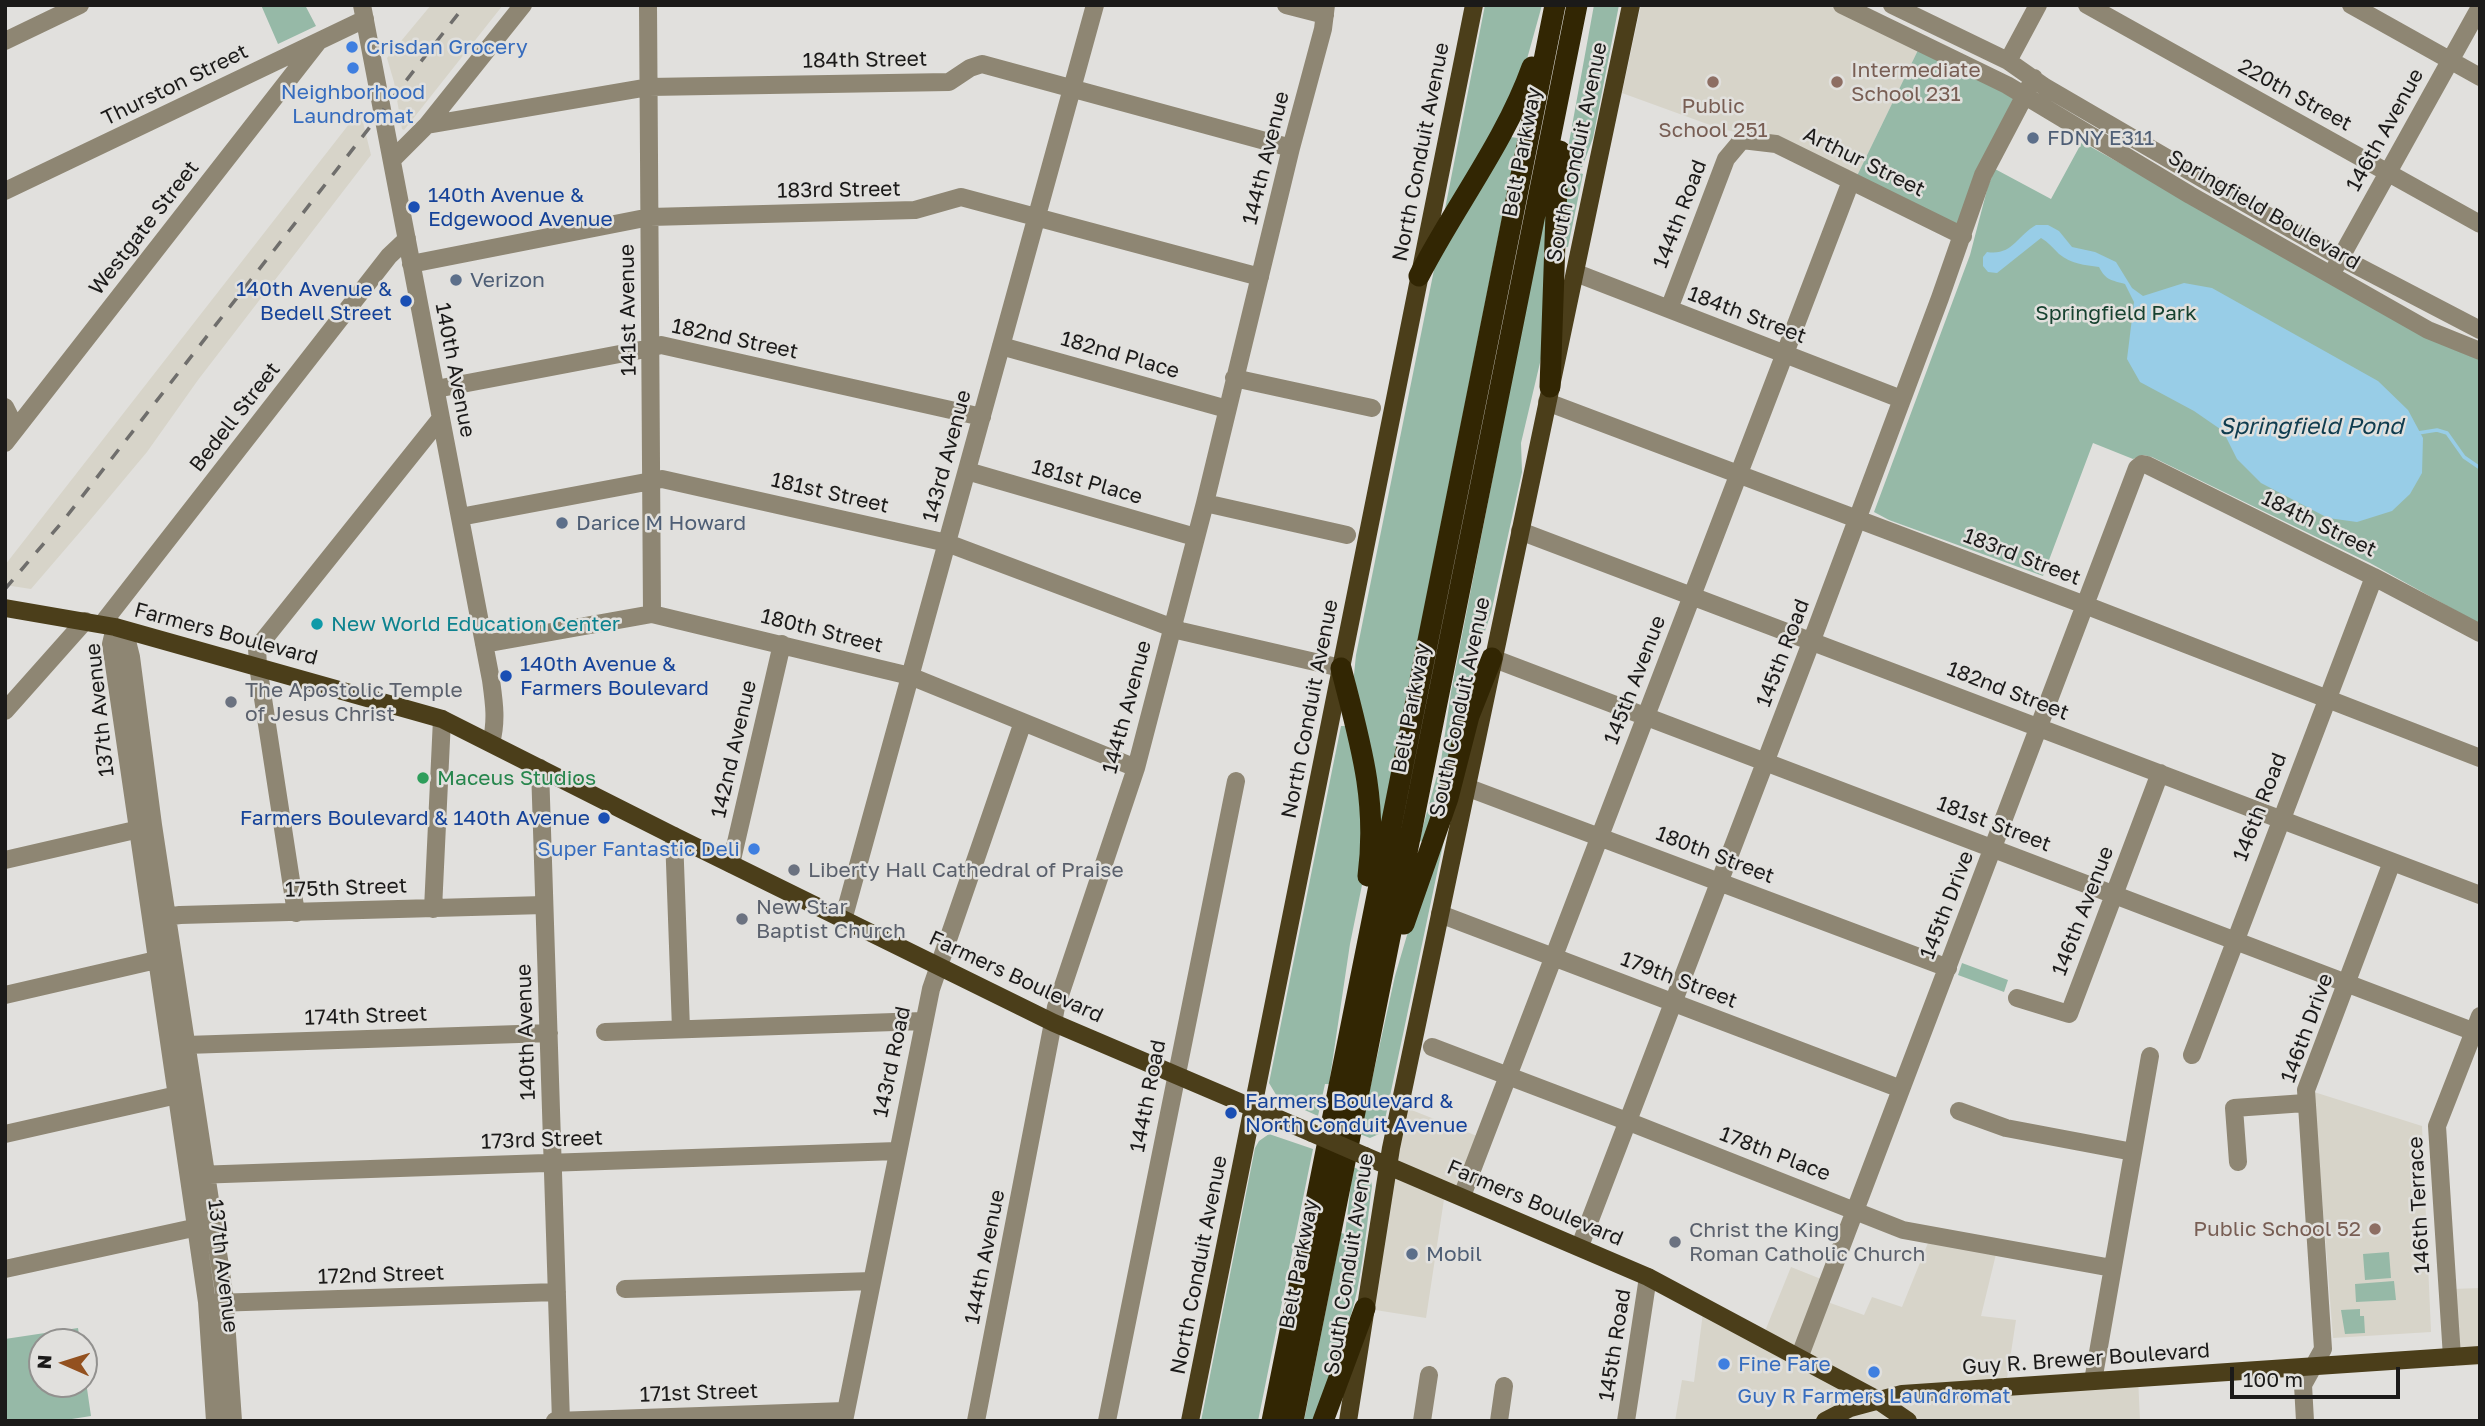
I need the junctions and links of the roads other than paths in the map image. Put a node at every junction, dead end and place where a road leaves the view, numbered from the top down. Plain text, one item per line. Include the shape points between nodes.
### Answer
1 (80, 5) edge
2 (523, 5) edge
3 (648, 5) edge
4 (1095, 5) edge
5 (1286, 5) edge
6 (1474, 5) edge
7 (1554, 5) edge
8 (1577, 5) edge
9 (1631, 5) edge
10 (1842, 5) edge
11 (1892, 5) edge
12 (2038, 5) edge
13 (2087, 5) edge
14 (2351, 5) edge
15 (2480, 7) edge
16 (1326, 10) edge
17 (363, 12) edge
18 (5, 41) edge
19 (318, 41) junction
20 (2450, 60) junction
21 (2008, 61) junction
22 (2480, 77) edge
23 (2034, 78) junction
24 (649, 87) junction
25 (1072, 88) junction
26 (2024, 97) junction
27 (427, 125) junction
28 (1742, 140) joint
29 (1291, 148) junction
30 (392, 160) junction
31 (2387, 173) junction
32 (1851, 181) junction
33 (5, 191) edge
34 (1037, 216) junction
35 (650, 217) junction
36 (2480, 224) edge
37 (1963, 236) junction
38 (407, 239) junction
39 (2340, 257) junction
40 (411, 264) junction
41 (1576, 273) junction
42 (2331, 275) junction
43 (1419, 276) junction
44 (1260, 277) junction
45 (1668, 309) junction
46 (2480, 330) edge
47 (1001, 346) junction
48 (651, 348) junction
49 (2480, 351) edge
50 (1783, 353) junction
51 (1234, 378) junction
52 (436, 389) junction
53 (1549, 395) junction
54 (1901, 398) junction
55 (5, 407) edge
56 (1372, 408) dead end
57 (1227, 409) junction
58 (982, 416) junction
59 (441, 418) junction
60 (11, 436) edge
61 (2137, 468) joint
62 (967, 471) junction
63 (1737, 474) junction
64 (652, 481) junction
65 (1205, 503) junction
66 (460, 517) junction
67 (1857, 520) junction
68 (1520, 530) junction
69 (1347, 535) dead end
70 (1195, 537) junction
71 (947, 543) junction
72 (2374, 577) junction
73 (1691, 596) junction
74 (2085, 605) junction
75 (5, 608) edge
76 (652, 614) junction
77 (101, 624) junction
78 (1171, 628) junction
79 (2480, 634) edge
80 (1812, 640) junction
81 (484, 644) junction
82 (782, 644) junction
83 (1492, 658) junction
84 (258, 666) junction
85 (1341, 668) junction
86 (910, 676) junction
87 (2326, 699) junction
88 (5, 711) edge
89 (1646, 715) junction
90 (442, 719) junction
91 (1023, 722) junction
92 (2039, 727) junction
93 (491, 743) junction
94 (2480, 758) edge
95 (1766, 761) junction
96 (540, 768) junction
97 (1136, 768) junction
98 (2160, 773) junction
99 (1236, 781) dead end
100 (1466, 787) junction
101 (2280, 819) junction
102 (145, 827) junction
103 (674, 836) junction
104 (1600, 836) junction
105 (1993, 848) junction
106 (5, 860) edge
107 (2392, 862) junction
108 (731, 864) junction
109 (1720, 882) junction
110 (2113, 894) junction
111 (2480, 895) edge
112 (544, 905) junction
113 (433, 908) junction
114 (296, 913) junction
115 (1440, 914) junction
116 (158, 918) junction
117 (843, 920) junction
118 (2234, 940) junction
119 (1553, 956) junction
120 (164, 958) junction
121 (939, 967) junction
122 (1948, 968) junction
123 (2347, 983) junction
124 (5, 995) edge
125 (2017, 998) dead end
126 (1377, 1002) junction
127 (1674, 1002) junction
128 (923, 1021) junction
129 (1351, 1022) junction
130 (1054, 1023) junction
131 (2478, 1027) edge
132 (681, 1029) junction
133 (606, 1032) dead end
134 (548, 1033) junction
135 (186, 1045) junction
136 (1432, 1047) dead end
137 (2192, 1055) dead end
138 (2150, 1056) dead end
139 (1175, 1074) junction
140 (1508, 1076) junction
141 (1901, 1089) junction
142 (185, 1093) junction
143 (2305, 1102) junction
144 (1253, 1107) junction
145 (1959, 1111) dead end
146 (1628, 1121) junction
147 (5, 1133) edge
148 (897, 1152) junction
149 (2133, 1152) junction
150 (2238, 1162) dead end
151 (553, 1163) junction
152 (1387, 1166) junction
153 (197, 1175) junction
154 (1462, 1196) junction
155 (1855, 1210) junction
156 (214, 1223) junction
157 (196, 1227) junction
158 (1580, 1247) junction
159 (2112, 1268) junction
160 (5, 1269) edge
161 (1648, 1277) junction
162 (872, 1281) junction
163 (625, 1289) dead end
164 (557, 1292) junction
165 (207, 1302) junction
166 (225, 1303) junction
167 (1365, 1308) junction
168 (2480, 1355) edge
169 (1799, 1357) junction
170 (2452, 1357) junction
171 (2312, 1367) junction
172 (1429, 1375) dead end
173 (2093, 1381) junction
174 (1504, 1386) dead end
175 (1877, 1399) junction
176 (845, 1416) edge
177 (215, 1421) edge
178 (233, 1421) edge
179 (555, 1421) edge
180 (561, 1421) edge
181 (976, 1421) edge
182 (1107, 1421) edge
183 (1190, 1421) edge
184 (1272, 1421) edge
185 (1293, 1421) edge
186 (1323, 1421) edge
187 (1348, 1421) edge
188 (1422, 1421) edge
189 (1499, 1421) edge
190 (1626, 1421) edge
191 (1825, 1421) edge
192 (1908, 1421) edge
193 (2305, 1421) edge

1 - 18 street
2 - 27 street
3 - 24 street, 141st Avenue
4 - 25 street, 143rd Avenue
5 - 16 street
6 - 43 main road, North Conduit Avenue
7 - 43 highway via 1517,105
7 - 129 highway, Belt Parkway
8 - 53 highway via 1557,184
8 - 126 highway, Belt Parkway
9 - 41 main road, South Conduit Avenue
10 - 26 street, Springfield Boulevard
11 - 21 street, Springfield Boulevard
12 - 21 street
13 - 31 street, 220th Street
14 - 20 street
15 - 20 street, 146th Avenue
16 - 29 street, 144th Avenue
17 - 19 street, Thurston Street
17 - 30 street, 140th Avenue
19 - 33 street, Thurston Street
19 - 60 street, Westgate Street
20 - 22 street
20 - 31 street, 146th Avenue
21 - 23 street, Springfield Boulevard
23 - 26 street, 145th Road
23 - 39 street, Springfield Boulevard
24 - 25 street, 184th Street via 949,82 982,64
24 - 27 street, 184th Street
24 - 35 street, 141st Avenue
25 - 29 street, 184th Street
25 - 34 street, 143rd Avenue
26 - 37 street, 145th Road via 1983,175
26 - 42 street, Springfield Boulevard
27 - 30 street
28 - 32 street, Arthur Street via 1776,144
28 - 45 street, 144th Road via 1726,159
29 - 44 street, 144th Avenue
30 - 38 street, 140th Avenue
31 - 36 street, 220th Street
31 - 39 street, 146th Avenue
32 - 37 street, Arthur Street
32 - 50 street, 145th Avenue
34 - 35 street, 183rd Street via 961,197 915,211
34 - 44 street, 183rd Street
34 - 47 street, 143rd Avenue
35 - 40 street, 183rd Street
35 - 48 street, 141st Avenue
37 - 54 street, 145th Road
38 - 40 street, 140th Avenue
38 - 77 street, Bedell Street via 389,256
39 - 42 street, 146th Avenue
39 - 46 street, Springfield Boulevard
40 - 52 street, 140th Avenue
41 - 45 street, 184th Street
41 - 53 main road, South Conduit Avenue
42 - 49 street, Springfield Boulevard via 2428,330
43 - 85 main road, North Conduit Avenue
44 - 51 street, 144th Avenue
45 - 50 street, 184th Street
47 - 57 street, 182nd Place
47 - 58 street, 143rd Avenue
48 - 52 street, 182nd Street
48 - 58 street, 182nd Street via 662,345
48 - 64 street, 141st Avenue
50 - 54 street, 184th Street
50 - 63 street, 145th Avenue
51 - 56 street
51 - 57 street, 144th Avenue
52 - 59 street, 140th Avenue
53 - 63 street, 183rd Street
53 - 68 main road, South Conduit Avenue
54 - 67 street, 145th Road
55 - 60 street
57 - 65 street, 144th Avenue
58 - 62 street, 143rd Avenue
59 - 66 street, 140th Avenue
59 - 84 street via 257,648
61 - 72 street, 184th Street via 2147,465
61 - 74 street, 145th Drive
62 - 70 street, 181st Place
62 - 71 street, 143rd Avenue
63 - 67 street, 183rd Street
63 - 73 street, 145th Avenue
64 - 66 street, 181st Street
64 - 71 street, 181st Street via 662,479
64 - 76 street, 141st Avenue
65 - 69 street
65 - 70 street, 144th Avenue
66 - 81 street, 140th Avenue
67 - 74 street, 183rd Street
67 - 80 street, 145th Road
68 - 73 street, 182nd Street
68 - 83 main road, South Conduit Avenue
70 - 78 street, 144th Avenue
71 - 78 street, 181st Street
71 - 86 street, 143rd Avenue
72 - 79 street, 184th Street
72 - 87 street, 146th Road
73 - 80 street, 182nd Street
73 - 89 street, 145th Avenue
74 - 87 street, 183rd Street
74 - 92 street, 145th Drive
75 - 77 main road, Farmers Boulevard
76 - 81 street, 180th Street
76 - 82 street, 180th Street
77 - 84 main road, Farmers Boulevard
77 - 88 street, Bedell Street
77 - 102 street, 137th Avenue via 111,644
78 - 85 street, 181st Street
78 - 97 street, 144th Avenue
80 - 92 street, 182nd Street
80 - 95 street, 145th Road
81 - 93 street, 140th Avenue via 495,708
82 - 86 street, 180th Street
82 - 108 street, 142nd Avenue
83 - 89 street, 181st Street
83 - 100 main road, South Conduit Avenue
83 - 126 highway
84 - 90 main road, Farmers Boulevard
84 - 114 street
85 - 129 highway via 1368,779 1372,818
85 - 144 main road, North Conduit Avenue
86 - 91 street, 180th Street
86 - 117 street, 143rd Avenue
87 - 94 street, 183rd Street
87 - 101 street, 146th Road
89 - 95 street, 181st Street
89 - 104 street, 145th Avenue
90 - 93 main road, Farmers Boulevard
90 - 113 street
91 - 97 street, 180th Street
91 - 121 street, 143rd Road
92 - 98 street, 182nd Street
92 - 105 street, 145th Drive
93 - 96 main road, Farmers Boulevard
95 - 105 street, 181st Street
95 - 109 street, 145th Road
96 - 103 main road, Farmers Boulevard
96 - 112 street, 140th Avenue
97 - 130 street, 144th Avenue
98 - 101 street, 182nd Street
98 - 110 street, 146th Avenue
99 - 139 street, 144th Road
100 - 104 street, 180th Street
100 - 115 main road, South Conduit Avenue
101 - 107 street, 182nd Street
101 - 118 street, 146th Road
102 - 106 street
102 - 116 street, 137th Avenue
103 - 108 main road, Farmers Boulevard
103 - 132 street
104 - 109 street, 180th Street
104 - 119 street, 145th Avenue
105 - 110 street, 181st Street
105 - 122 street, 145th Drive
107 - 111 street, 182nd Street
107 - 123 street, 146th Drive
108 - 117 main road, Farmers Boulevard
109 - 122 street, 180th Street
109 - 127 street, 145th Road
110 - 118 street, 181st Street
110 - 125 street, 146th Avenue via 2069,1014
112 - 113 street, 175th Street
112 - 134 street, 140th Avenue
113 - 114 street, 175th Street
114 - 116 street, 175th Street
115 - 119 street, 179th Street
115 - 152 main road, South Conduit Avenue
116 - 120 street, 137th Avenue
117 - 121 main road, Farmers Boulevard
118 - 123 street, 181st Street
118 - 137 street, 146th Road
119 - 127 street, 179th Street
119 - 140 street, 145th Avenue
120 - 124 street
120 - 135 street, 137th Avenue
120 - 142 street, 137th Avenue
121 - 128 street, 143rd Road
121 - 130 main road, Farmers Boulevard
122 - 141 street, 145th Drive
123 - 131 street, 181st Street
123 - 143 street, 146th Drive
126 - 185 highway, Belt Parkway
127 - 141 street, 179th Street
127 - 146 street, 145th Road
128 - 132 street
128 - 148 street, 143rd Road
129 - 184 highway, Belt Parkway
130 - 139 main road, Farmers Boulevard
130 - 181 street, 144th Avenue
131 - 170 street, 146th Terrace via 2437,1126
132 - 133 street
134 - 135 street, 174th Street
134 - 151 street, 140th Avenue
135 - 142 street, 137th Avenue
136 - 140 street, 178th Place
138 - 149 street
139 - 144 main road, Farmers Boulevard
139 - 182 street, 144th Road
140 - 146 street, 178th Place
140 - 154 street, 145th Avenue
141 - 155 street, 145th Drive
142 - 147 street
142 - 153 street, 137th Avenue
143 - 150 street via 2234,1108
143 - 171 street, 146th Drive via 2323,1349
144 - 152 main road, Farmers Boulevard, bridge
144 - 183 main road, North Conduit Avenue
145 - 149 street via 2006,1128
146 - 155 street, 178th Place
146 - 158 street, 145th Road
148 - 151 street, 173rd Street
148 - 162 street, 143rd Road
149 - 159 street
151 - 153 street, 173rd Street
151 - 164 street, 140th Avenue
152 - 154 main road, Farmers Boulevard
152 - 167 main road, South Conduit Avenue
153 - 156 street, 137th Avenue
153 - 157 street, 137th Avenue
154 - 158 main road, Farmers Boulevard
155 - 159 street, 178th Place via 1903,1230
155 - 169 street, 145th Drive
156 - 157 street
156 - 166 street, 137th Avenue
157 - 160 street
157 - 165 street, 137th Avenue
158 - 161 main road, Farmers Boulevard
159 - 173 street
161 - 169 main road, Farmers Boulevard
161 - 190 street, 145th Road
162 - 163 street
162 - 176 street, 143rd Road
164 - 166 street, 172nd Street
164 - 180 street, 140th Avenue
165 - 166 street, 172nd Street
165 - 177 street, 137th Avenue
166 - 178 street, 137th Avenue
167 - 186 highway
167 - 187 main road, South Conduit Avenue
168 - 170 main road, Guy R. Brewer Boulevard
169 - 175 main road, Farmers Boulevard
170 - 171 main road, Guy R. Brewer Boulevard
171 - 173 main road, Guy R. Brewer Boulevard
171 - 193 street, 146th Drive via 2303,1385
172 - 188 street
173 - 175 main road, Guy R. Brewer Boulevard
174 - 189 street
175 - 191 main road, Guy R. Brewer Boulevard
175 - 192 main road, Farmers Boulevard
176 - 180 street, 171st Street
179 - 180 street, 171st Street

